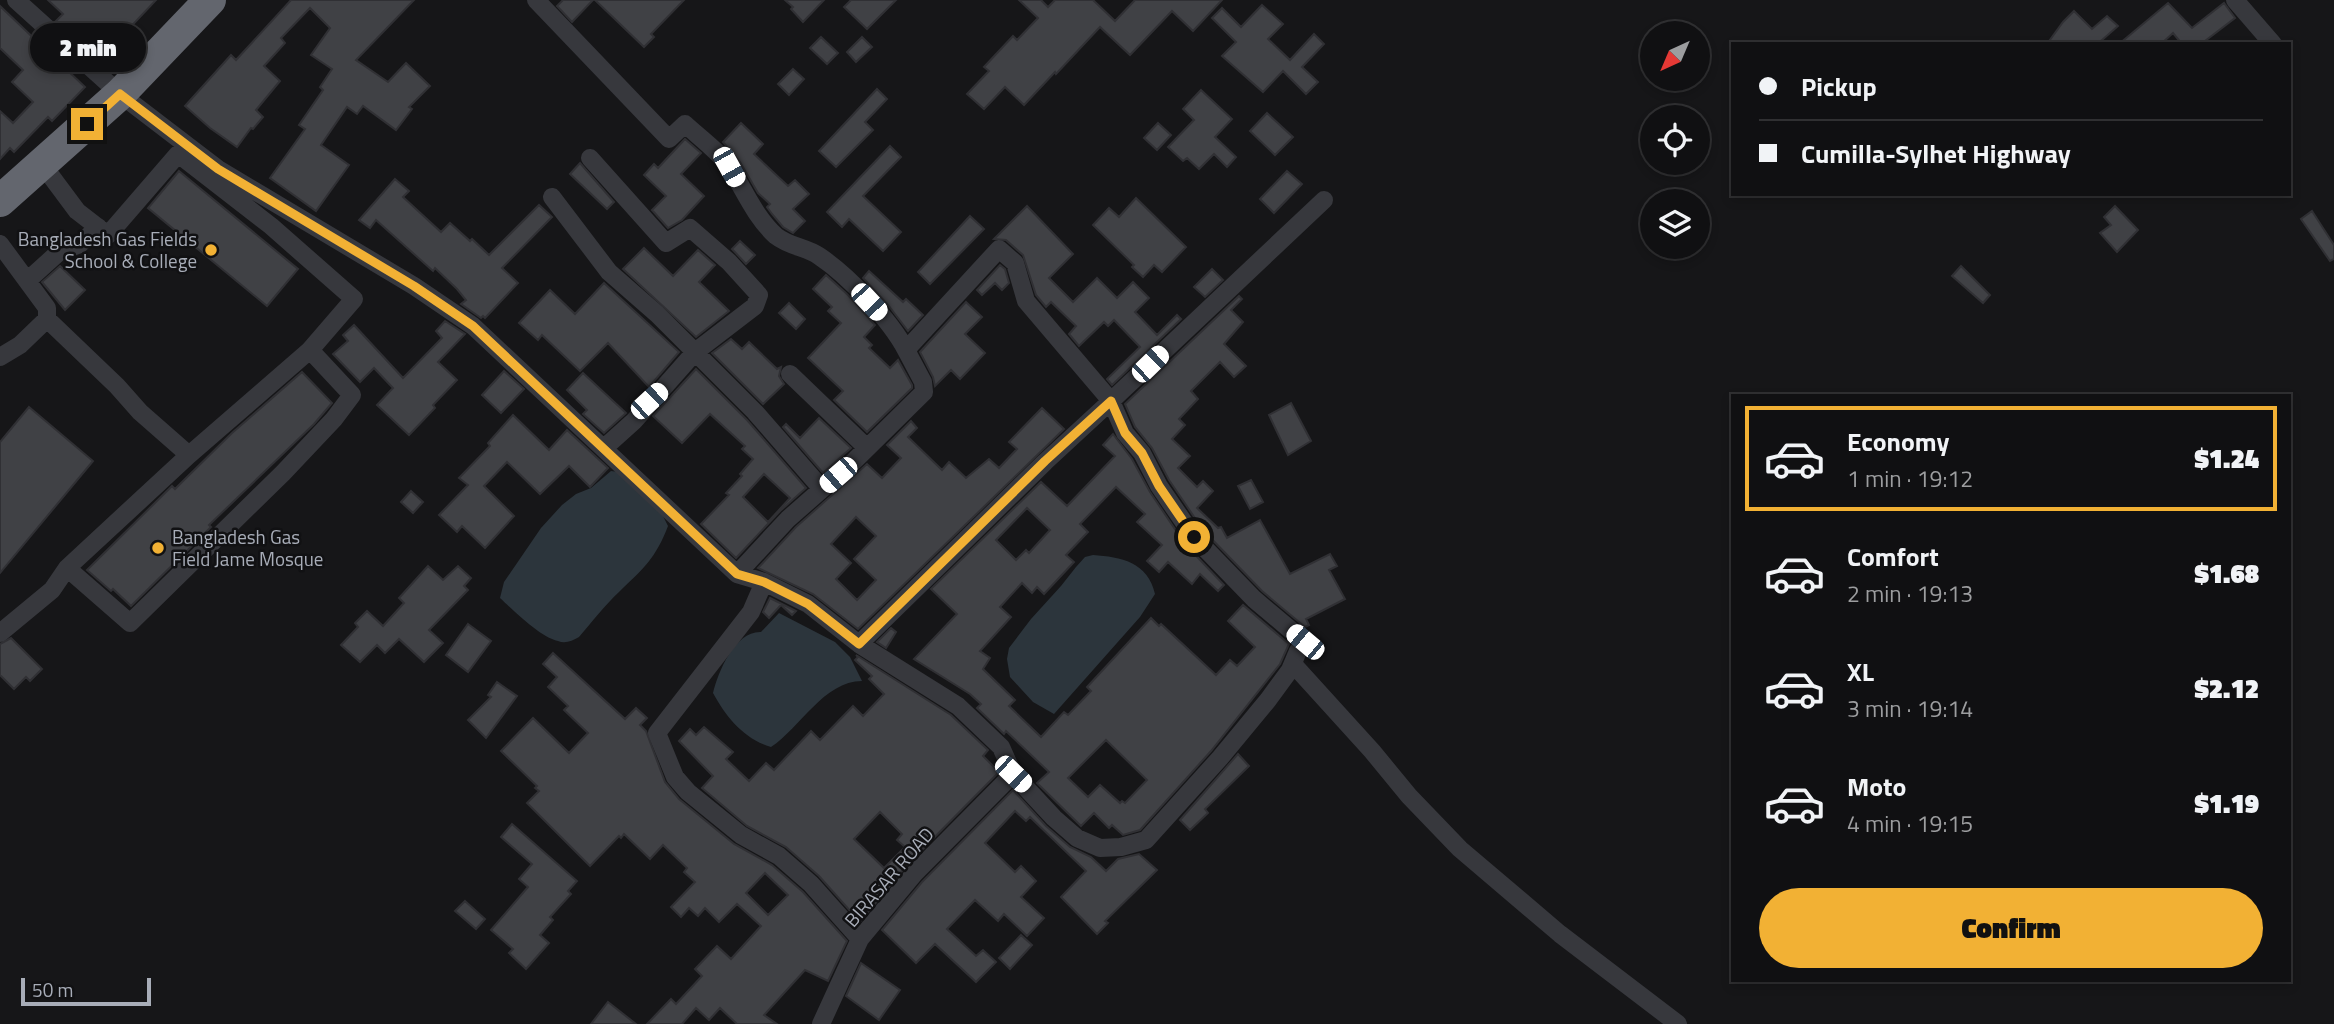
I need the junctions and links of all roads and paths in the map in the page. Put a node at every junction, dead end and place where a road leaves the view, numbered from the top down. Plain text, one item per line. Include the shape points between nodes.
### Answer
1 (16, 0) edge
2 (210, 0) edge
3 (536, 0) edge
4 (2235, 0) edge
5 (2271, 42) edge
6 (120, 94) junction
7 (590, 158) dead end
8 (42, 164) junction
9 (552, 197) dead end
10 (1324, 200) dead end
11 (0, 201) edge
12 (98, 228) junction
13 (0, 244) edge
14 (27, 281) junction
15 (47, 319) junction
16 (310, 350) junction
17 (906, 351) junction
18 (695, 352) junction
19 (0, 357) edge
20 (790, 374) dead end
21 (1111, 401) junction
22 (604, 448) junction
23 (867, 448) junction
24 (189, 455) junction
25 (822, 489) junction
26 (66, 568) junction
27 (737, 574) junction
28 (764, 582) junction
29 (0, 634) edge
30 (859, 644) junction
31 (1293, 664) junction
32 (1013, 774) junction
33 (860, 939) junction
34 (821, 1024) edge
35 (1678, 1024) edge

1 - 6 street
2 - 6 highway
3 - 17 street via 669,139 685,124 729,167 748,201 776,235 820,257 843,276 897,332
4 - 5 street
6 - 8 highway
6 - 22 street via 218,169 473,326
7 - 18 street via 666,243 690,228 759,295 755,306
8 - 11 highway
8 - 12 street via 77,211
9 - 18 street via 610,272
10 - 21 street
12 - 14 street via 80,244 59,252
12 - 16 street via 108,235 178,155 271,226 354,299
13 - 14 street
14 - 15 street via 47,307
15 - 19 street
15 - 24 street
16 - 24 street
16 - 26 street via 352,395 283,473 130,623
17 - 21 street via 999,249 1015,263 1026,301
17 - 23 street via 924,392
18 - 22 street
18 - 25 street
20 - 23 street
21 - 30 street
21 - 31 street via 1125,433 1194,537 1305,642
22 - 27 street
23 - 25 street
24 - 26 street
25 - 27 street
26 - 29 street via 52,590
27 - 28 street
28 - 30 street via 808,604
28 - 33 street via 751,612 657,733 675,777 688,792 740,835 779,856
30 - 32 street via 958,706 1001,747
31 - 32 street via 1269,700 1146,840 1100,848 1077,838
31 - 35 street via 1460,849 1560,934
32 - 33 street, BIRASAR ROAD via 914,874
33 - 34 street, BIRASAR ROAD

